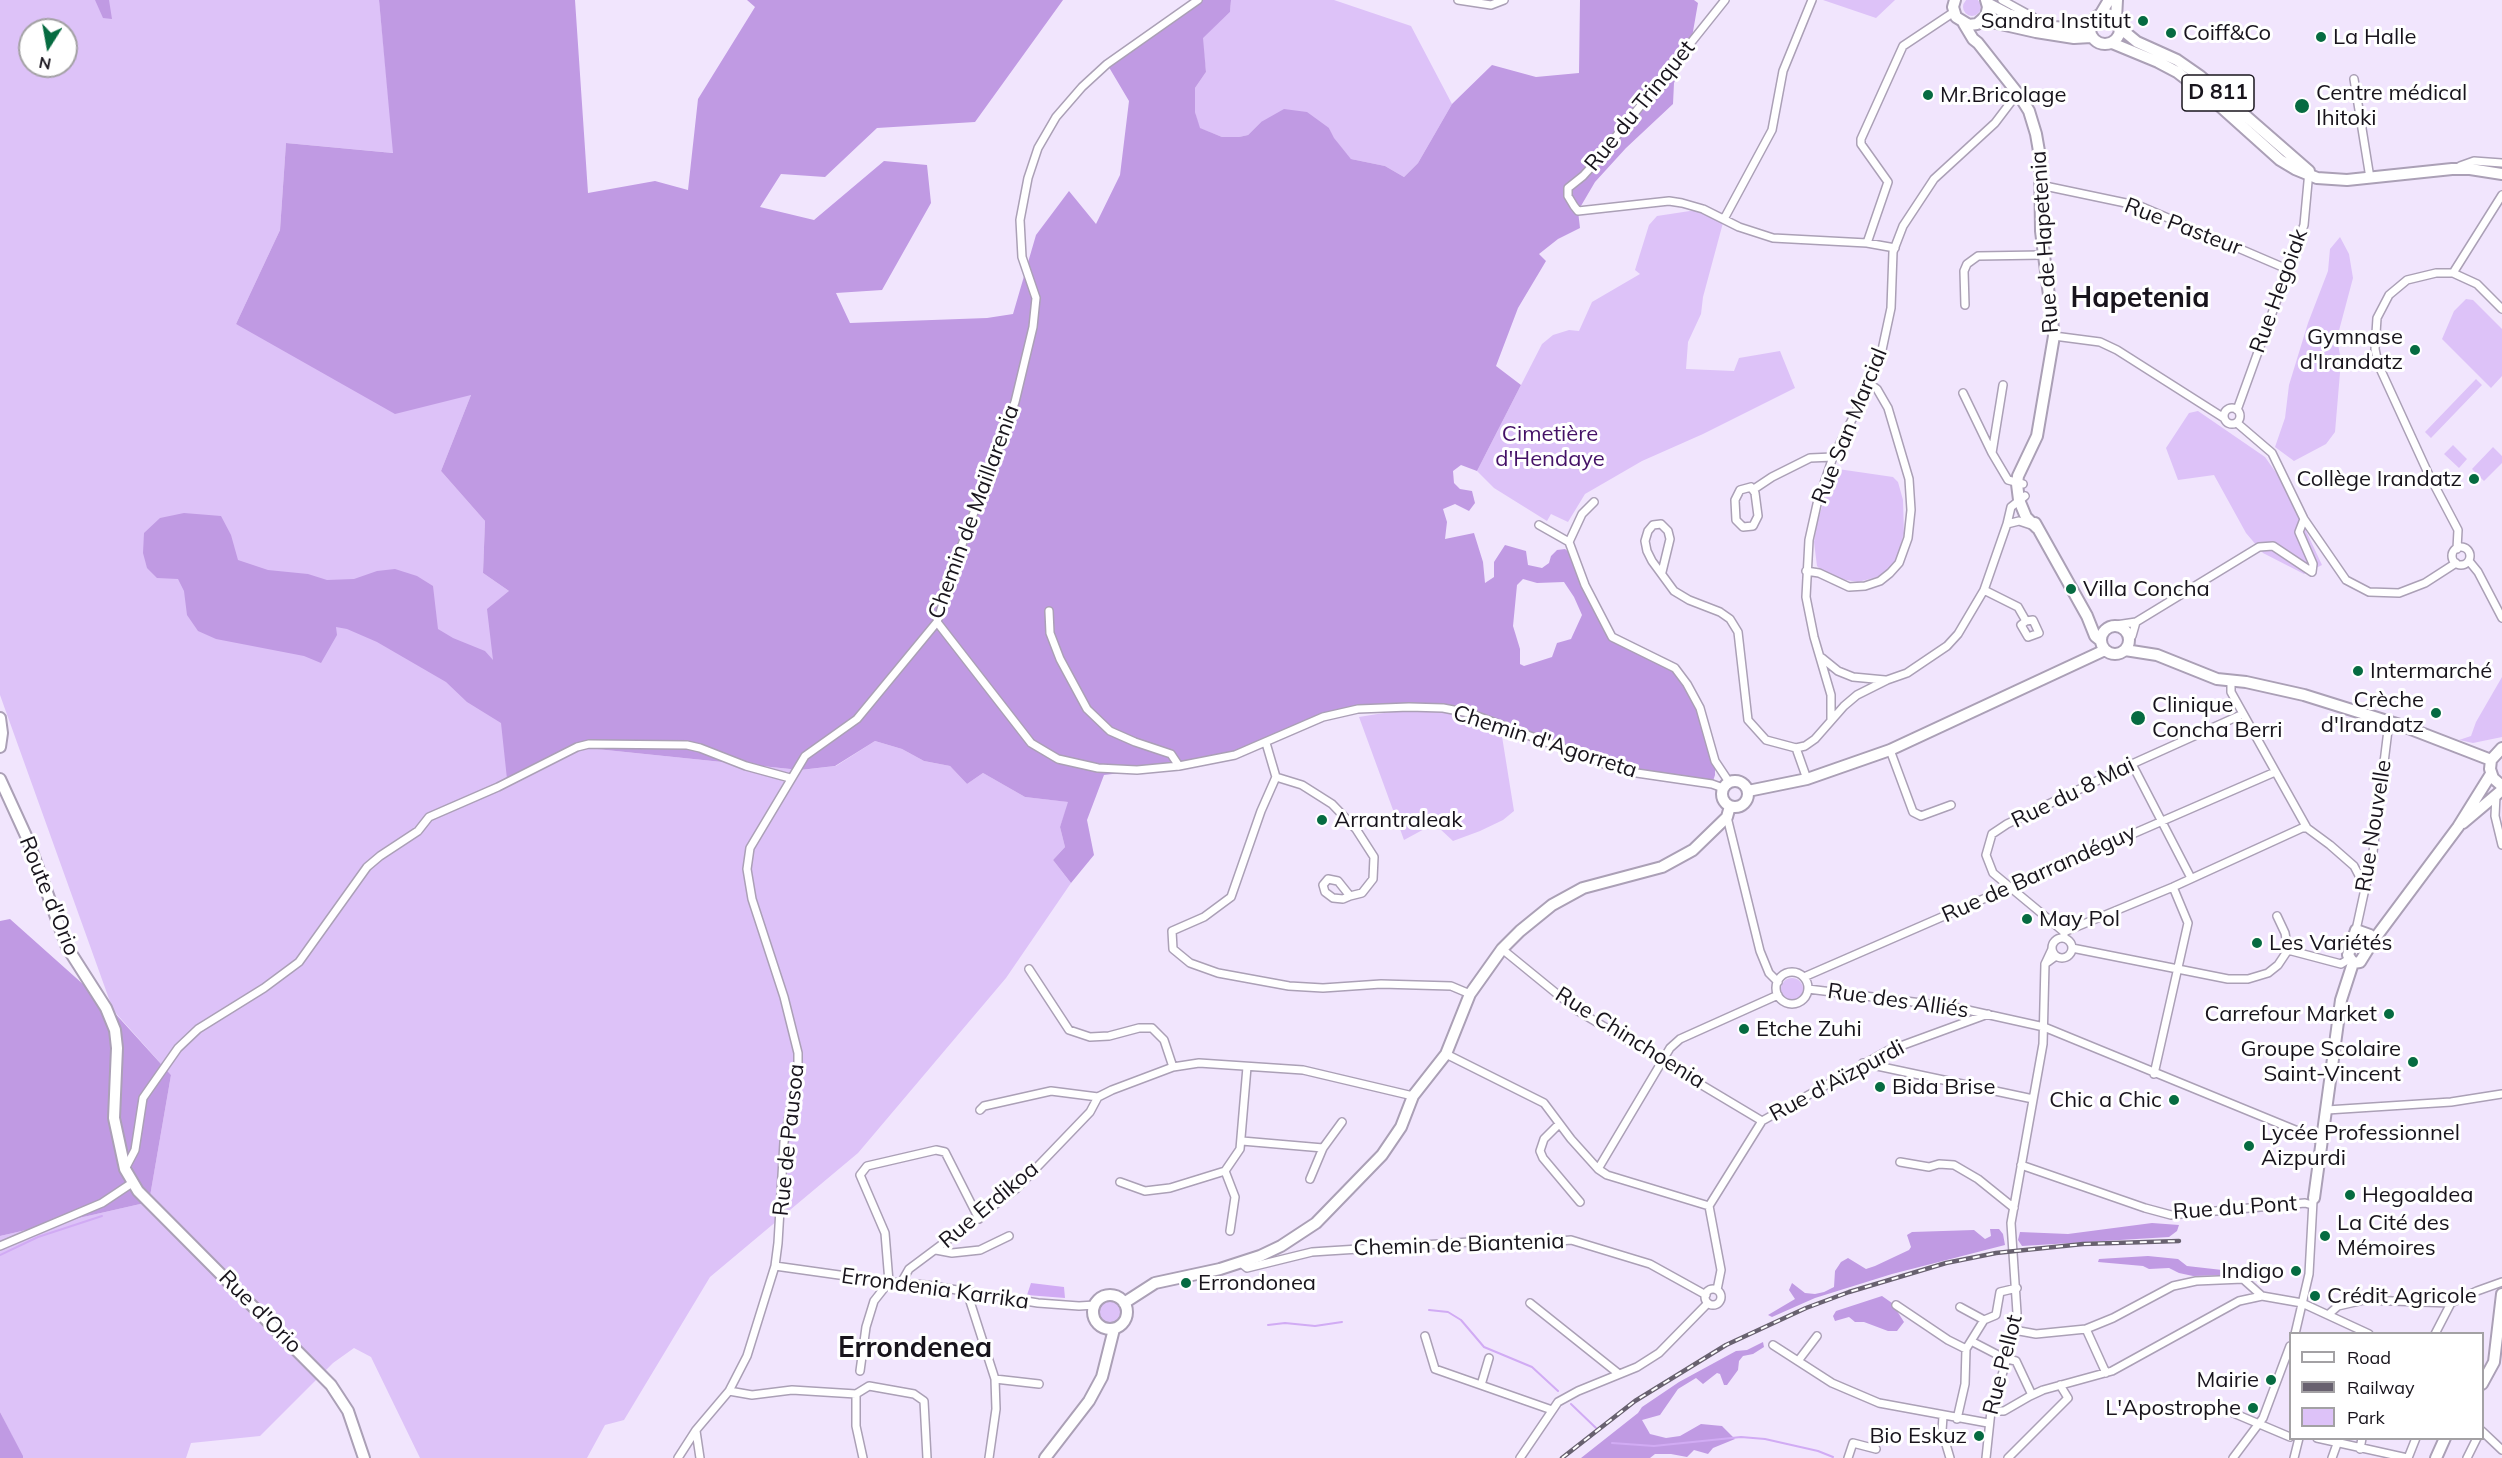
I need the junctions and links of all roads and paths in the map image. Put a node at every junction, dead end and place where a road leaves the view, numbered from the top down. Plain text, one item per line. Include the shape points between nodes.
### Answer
1 (1198, 0) edge
2 (1458, 0) edge
3 (1504, 0) edge
4 (1725, 0) edge
5 (1812, 0) edge
6 (2002, 0) edge
7 (2109, 0) edge
8 (2117, 0) edge
9 (1987, 1) edge
10 (1954, 4) edge
11 (2100, 15) junction
12 (1980, 22) junction
13 (2118, 23) junction
14 (1964, 24) junction
15 (2067, 28) junction
16 (2090, 32) junction
17 (1978, 43) junction
18 (2112, 43) junction
19 (2354, 79) dead end
20 (2019, 94) junction
21 (2502, 163) edge
22 (2452, 169) junction
23 (2308, 173) junction
24 (2502, 174) edge
25 (2370, 178) junction
26 (2040, 185) junction
27 (2502, 195) edge
28 (1724, 219) junction
29 (1867, 243) junction
30 (1895, 248) junction
31 (2043, 255) junction
32 (2287, 268) junction
33 (2453, 273) junction
34 (1965, 305) dead end
35 (2502, 309) edge
36 (2054, 336) junction
37 (1870, 384) junction
38 (2003, 385) dead end
39 (1963, 393) dead end
40 (2237, 410) junction
41 (2224, 418) junction
42 (2237, 423) junction
43 (1992, 453) junction
44 (1833, 458) junction
45 (2020, 484) junction
46 (1754, 489) junction
47 (2022, 498) junction
48 (1594, 502) dead end
49 (2304, 519) junction
50 (2007, 524) junction
51 (1539, 525) dead end
52 (2037, 528) junction
53 (1569, 542) junction
54 (2457, 549) junction
55 (2469, 561) junction
56 (2456, 564) junction
57 (1806, 571) junction
58 (1662, 572) junction
59 (1984, 590) junction
60 (1049, 611) dead end
61 (2087, 616) junction
62 (2502, 618) edge
63 (2026, 621) dead end
64 (937, 622) junction
65 (2136, 622) junction
66 (2111, 626) junction
67 (2129, 638) junction
68 (2102, 644) junction
69 (2125, 650) junction
70 (2149, 653) junction
71 (1822, 658) junction
72 (1887, 680) junction
73 (2231, 681) junction
74 (2243, 714) junction
75 (0, 718) edge
76 (1831, 719) junction
77 (2389, 722) junction
78 (1266, 743) junction
79 (0, 747) edge
80 (1796, 748) junction
81 (2502, 748) edge
82 (1890, 750) junction
83 (2492, 760) junction
84 (2132, 764) junction
85 (1179, 766) junction
86 (2275, 772) junction
87 (2491, 774) junction
88 (1276, 777) junction
89 (790, 778) junction
90 (0, 779) edge
91 (1807, 779) junction
92 (1726, 785) junction
93 (2500, 790) edge
94 (1748, 791) junction
95 (2478, 793) junction
96 (1951, 804) dead end
97 (2484, 804) junction
98 (1729, 811) junction
99 (2495, 816) junction
100 (2161, 821) junction
101 (2458, 827) junction
102 (2307, 828) junction
103 (2502, 845) edge
104 (2191, 878) junction
105 (2009, 887) junction
106 (2173, 887) junction
107 (2365, 887) junction
108 (1350, 896) dead end
109 (2277, 916) dead end
110 (2356, 930) junction
111 (2064, 935) junction
112 (2371, 938) junction
113 (2072, 948) junction
114 (1502, 950) junction
115 (2288, 950) junction
116 (2054, 952) junction
117 (2349, 963) junction
118 (1029, 969) dead end
119 (2179, 969) junction
120 (1804, 977) junction
121 (1778, 982) junction
122 (1808, 988) junction
123 (1470, 994) junction
124 (1778, 995) junction
125 (1988, 1014) junction
126 (2044, 1027) junction
127 (1446, 1054) junction
128 (1663, 1061) junction
129 (1863, 1063) junction
130 (1173, 1067) junction
131 (1247, 1067) junction
132 (2154, 1074) junction
133 (2502, 1094) edge
134 (1413, 1096) junction
135 (1098, 1097) junction
136 (2033, 1099) junction
137 (980, 1110) dead end
138 (2327, 1110) junction
139 (1762, 1121) junction
140 (1342, 1122) dead end
141 (1559, 1124) junction
142 (1242, 1141) junction
143 (2322, 1142) junction
144 (1323, 1148) junction
145 (1900, 1162) dead end
146 (2021, 1165) junction
147 (124, 1169) junction
148 (1598, 1169) junction
149 (1225, 1171) junction
150 (1310, 1179) dead end
151 (1120, 1182) dead end
152 (132, 1183) junction
153 (1580, 1202) dead end
154 (2313, 1202) junction
155 (1709, 1206) junction
156 (2014, 1208) junction
157 (979, 1219) junction
158 (1230, 1231) dead end
159 (1009, 1236) dead end
160 (0, 1246) edge
161 (936, 1250) junction
162 (1241, 1263) junction
163 (775, 1266) junction
164 (889, 1282) junction
165 (2502, 1282) edge
166 (901, 1283) junction
167 (2017, 1288) junction
168 (1717, 1290) junction
169 (968, 1292) junction
170 (2502, 1294) edge
171 (2262, 1296) junction
172 (1707, 1299) junction
173 (1125, 1303) junction
174 (1530, 1303) dead end
175 (2451, 1303) junction
176 (2302, 1304) junction
177 (1095, 1305) junction
178 (1896, 1305) dead end
179 (1960, 1307) dead end
180 (2329, 1314) junction
181 (2501, 1314) edge
182 (1984, 1320) junction
183 (1114, 1329) junction
184 (2086, 1329) junction
185 (2014, 1330) junction
186 (2295, 1332) edge
187 (2365, 1332) edge
188 (2436, 1332) edge
189 (1425, 1336) dead end
190 (1817, 1336) dead end
191 (1971, 1341) junction
192 (1773, 1345) dead end
193 (1966, 1349) junction
194 (2289, 1349) edge
195 (1998, 1355) dead end
196 (1489, 1358) dead end
197 (2007, 1359) junction
198 (1798, 1361) junction
199 (860, 1371) dead end
200 (2106, 1373) junction
201 (1620, 1374) junction
202 (995, 1379) junction
203 (2484, 1380) edge
204 (1039, 1384) dead end
205 (1481, 1385) junction
206 (2060, 1385) junction
207 (729, 1390) junction
208 (856, 1394) junction
209 (2032, 1395) junction
210 (2219, 1407) dead end
211 (1552, 1410) junction
212 (1991, 1411) junction
213 (1943, 1416) junction
214 (1957, 1419) junction
215 (1988, 1423) junction
216 (2260, 1424) junction
217 (696, 1431) junction
218 (2484, 1433) edge
219 (2289, 1437) edge
220 (2298, 1440) edge
221 (2324, 1440) edge
222 (2362, 1440) edge
223 (2414, 1440) edge
224 (2444, 1440) edge
225 (2476, 1440) edge
226 (2337, 1444) junction
227 (1876, 1449) dead end
228 (2360, 1449) junction
229 (2502, 1451) edge
230 (364, 1458) edge
231 (678, 1458) edge
232 (700, 1458) edge
233 (863, 1458) edge
234 (927, 1458) edge
235 (989, 1458) edge
236 (1045, 1458) edge
237 (1520, 1458) edge
238 (1848, 1458) edge
239 (1950, 1458) edge
240 (1986, 1458) edge
241 (2008, 1458) edge
242 (2234, 1458) edge
243 (2294, 1458) edge
244 (2332, 1458) edge
245 (2408, 1458) edge
246 (2436, 1458) edge
247 (2467, 1458) edge
248 (2499, 1458) edge

1 - 64 street, Chemin de Maillarenia via 1107,64 1082,87 1056,117 1038,148 1020,220 1022,257 1036,298 1034,327 1015,402
2 - 3 street via 1491,5
4 - 28 street, Rue du Trinquet via 1594,164 1568,188 1568,196 1578,211 1668,201 1703,209
5 - 28 street via 1783,71 1772,130
6 - 15 street via 2031,16
7 - 11 main road
8 - 13 main road
9 - 12 main road via 1988,12
9 - 15 main road via 2008,14
10 - 14 main road, Rue de Hapetenia
10 - 29 street via 1903,46 1861,139 1888,182
11 - 13 main road via 2110,15
11 - 16 main road via 2093,20
12 - 14 main road
12 - 16 main road via 2074,38
12 - 17 main road via 1975,34
13 - 18 main road via 2118,37
13 - 23 main road, D 811 via 2137,42 2177,60 2200,76
14 - 17 main road, Rue de Hapetenia
15 - 16 main road
16 - 18 main road via 2102,45
17 - 20 main road, Rue de Hapetenia
18 - 23 main road via 2177,72 2280,160
19 - 25 street
20 - 26 main road, Rue de Hapetenia via 2036,134
20 - 30 street, Rue San Marcial via 1995,123 1935,179 1904,226
21 - 22 street via 2475,161
22 - 24 main road, D 811
22 - 25 main road, D 811
23 - 25 main road, D 811 via 2331,180
23 - 32 street, Rue Hegoiak via 2304,225
26 - 31 main road, Rue de Hapetenia
26 - 32 street, Rue Pasteur via 2140,206
27 - 33 street
28 - 29 street via 1773,238
29 - 30 street
30 - 37 street, Rue San Marcial via 1891,308
31 - 34 street via 1978,256 1964,271
31 - 36 main road, Rue de Hapetenia
32 - 40 street, Rue Hegoiak
33 - 35 street via 2477,284
33 - 54 street via 2418,275 2398,286 2377,318 2375,349 2384,377 2458,530
36 - 41 street via 2100,342 2117,350
36 - 45 main road, Rue de Hapetenia via 2037,436
37 - 44 street, Rue San Marcial
37 - 57 street via 1888,408 1909,478 1908,538 1899,563 1880,581 1865,586 1849,587
38 - 43 street
39 - 43 street
40 - 41 street via 2227,410
40 - 42 street via 2241,417
41 - 42 street via 2229,424
42 - 49 street via 2272,453
43 - 45 street via 2008,480
44 - 46 street via 1810,458
44 - 57 street, Rue San Marcial via 1817,504
45 - 47 main road, Rue de Hapetenia
46 - 46 street via 1758,516 1753,526 1743,527 1735,514 1737,493 1744,488
47 - 50 street via 2011,507
47 - 52 main road, Rue de Hapetenia
48 - 53 street via 1582,514
49 - 56 street via 2346,580 2369,592 2399,593
49 - 65 street via 2300,532 2313,564 2312,572 2273,546 2259,547
50 - 52 street via 2019,521
50 - 59 street
51 - 53 street
52 - 61 main road, Rue de Hapetenia
53 - 92 street via 1585,585 1612,637 1675,668 1687,684 1700,708
54 - 55 street via 2468,551
54 - 56 street via 2453,556
55 - 56 street
55 - 62 street
57 - 71 street, Rue San Marcial via 1809,618
58 - 58 street via 1670,539 1661,524 1653,525 1645,541 1652,561
58 - 80 street via 1674,591 1730,619 1741,645 1748,720 1766,740
59 - 63 street via 2018,608
59 - 72 street via 1947,646 1915,669
60 - 85 street via 1050,633 1060,659 1088,709 1110,730 1172,754
61 - 66 main road
61 - 68 main road, Rue de Hapetenia
64 - 85 street, Chemin d'Agorreta via 1030,743 1058,759 1098,768
64 - 89 street, Chemin de Maillarenia via 856,719 805,756
65 - 66 street
65 - 67 street
66 - 67 main road via 2125,629
66 - 68 main road
67 - 69 main road
67 - 70 main road
68 - 69 main road via 2117,654
68 - 82 main road via 2092,642 2081,662
69 - 70 main road
70 - 73 main road
71 - 72 street via 1853,677
71 - 76 street, Rue San Marcial via 1831,694
72 - 76 street via 1857,695
73 - 74 street via 2231,692
73 - 77 main road via 2304,695
74 - 84 street, Rue du 8 Mai
74 - 86 street
75 - 79 main road
76 - 80 street via 1815,739
77 - 83 main road
77 - 107 street, Rue Nouvelle
78 - 85 street, Chemin d'Agorreta via 1235,755
78 - 88 street
78 - 92 street, Chemin d'Agorreta via 1323,717 1358,709 1443,708 1490,720 1623,771
80 - 91 street
81 - 83 main road
82 - 91 main road
82 - 96 street via 1913,812 1921,816
83 - 87 main road
84 - 100 street
84 - 105 street, Rue du 8 Mai via 1992,834 1986,855 1993,873
86 - 100 street, Rue de Barrandéguy
86 - 102 street
87 - 93 main road
87 - 95 main road
88 - 108 street via 1302,785 1332,804 1356,829 1374,857 1372,879 1362,893
88 - 123 street via 1231,897 1204,917 1172,932 1173,949 1190,963 1218,973 1289,986 1451,986
89 - 147 street via 687,745 589,744 429,817 418,831 368,867 299,962 198,1029 178,1048 143,1098 135,1150
89 - 163 street, Rue de Pausoa via 750,848 747,869 757,920 784,997 798,1053 784,1142
90 - 147 main road, Route d'Orio via 68,947 106,1008 115,1030 114,1118
91 - 94 main road
92 - 94 main road via 1742,783
92 - 98 main road via 1722,796
93 - 97 main road
93 - 99 street
94 - 98 main road via 1743,804
95 - 97 street
95 - 101 main road
97 - 99 street
97 - 101 main road
98 - 114 main road via 1693,850 1662,867 1583,888 1552,905
98 - 121 street via 1760,951
99 - 103 street
100 - 104 street
100 - 105 street, Rue de Barrandéguy
101 - 112 main road via 2382,929
102 - 104 street
102 - 107 street via 2354,866
104 - 106 street
105 - 111 street, Rue du 8 Mai
105 - 120 street, Rue de Barrandéguy
106 - 111 street
106 - 119 street via 2188,923
107 - 110 street, Rue Nouvelle
109 - 115 street
110 - 112 main road
110 - 117 main road
111 - 113 street
111 - 116 street via 2054,941
112 - 117 main road via 2360,962
113 - 116 street via 2066,956
113 - 119 street
114 - 123 main road
114 - 128 street, Rue Chinchoenia via 1578,1011
115 - 117 street
115 - 119 street via 2268,973 2248,979 2228,980
116 - 126 street, Rue Pellot via 2045,964
117 - 138 main road
118 - 130 street via 1070,1030 1100,1037 1152,1028 1164,1040
119 - 132 street
120 - 121 street via 1787,973
120 - 122 street
121 - 124 street
122 - 124 street via 1804,999 1793,1004
122 - 125 street, Rue des Alliés
123 - 127 main road
124 - 128 street via 1680,1039
125 - 126 street
125 - 129 street, Rue d'Aïzpurdi
126 - 132 street
126 - 136 street, Rue Pellot
127 - 134 main road
127 - 141 street via 1544,1103
128 - 139 street, Rue Chinchoenia
128 - 148 street
129 - 136 street
129 - 139 street, Rue d'Aïzpurdi
130 - 131 street via 1199,1063
130 - 135 street
131 - 134 street via 1304,1070
131 - 142 street
132 - 143 street
133 - 138 street via 2451,1102
134 - 162 main road via 1401,1127 1382,1155 1331,1209 1281,1246
135 - 137 street via 1051,1091
135 - 157 street, Rue Erdikoa via 1090,1112 1016,1189
136 - 146 street, Rue Pellot
138 - 143 main road
139 - 155 street, Rue d'Aïzpurdi
140 - 144 street
141 - 148 street
141 - 153 street via 1544,1139 1540,1151
142 - 144 street
142 - 149 street
143 - 154 main road
144 - 150 street
145 - 156 street via 1929,1167 1954,1165
146 - 154 street, Rue du Pont via 2171,1215
146 - 156 street, Rue Pellot
147 - 152 main road, Route d'Orio
148 - 155 street
149 - 151 street via 1170,1188 1145,1191
149 - 158 street via 1235,1197
152 - 160 street via 102,1203
152 - 230 main road, Rue d'Orio via 331,1385 348,1411
154 - 176 street via 2309,1274
155 - 168 street via 1721,1270
156 - 167 street, Rue Pellot via 2011,1238
157 - 161 street, Rue Erdikoa
157 - 164 street via 945,1152 936,1150 867,1166 860,1175 885,1233
159 - 161 street via 980,1250
161 - 166 street, Rue Erdikoa via 909,1269
162 - 172 street, Chemin de Biantenia via 1247,1268 1312,1252 1571,1240 1650,1264
162 - 173 main road via 1155,1283
163 - 164 street, Errondenia Karrika
163 - 207 street, Rue de Pausoa via 747,1356
164 - 166 street, Errondenia Karrika
164 - 199 street via 874,1301
165 - 175 street
166 - 169 street, Errondenia Karrika
167 - 182 street via 2000,1292 1996,1315
167 - 185 street, Rue Pellot
168 - 172 street via 1708,1291
168 - 172 street via 1719,1302
169 - 177 street, Errondenia Karrika via 1038,1303
169 - 202 street
170 - 181 main road
171 - 176 street
171 - 184 street via 2243,1279 2196,1281 2173,1286
171 - 200 street via 2239,1302
172 - 201 street via 1659,1353
173 - 177 main road via 1109,1295
173 - 183 main road via 1126,1317
174 - 201 street
175 - 180 street via 2364,1300 2338,1305
175 - 188 street
176 - 180 street
176 - 186 street
177 - 183 main road via 1095,1319 1107,1329
178 - 193 street
179 - 182 street
180 - 187 street
181 - 203 main road via 2494,1362
182 - 191 street
183 - 236 main road via 1102,1377 1089,1401
184 - 185 street via 2036,1334
184 - 200 street
185 - 197 street, Rue Pellot
189 - 205 street via 1435,1369
190 - 198 street
191 - 193 street
191 - 195 street
192 - 198 street
193 - 214 street via 1965,1384
194 - 216 street
196 - 205 street
197 - 209 street via 2016,1361
197 - 212 street, Rue Pellot
198 - 213 street via 1832,1383 1879,1403
200 - 206 street
201 - 211 street via 1578,1391
202 - 204 street
202 - 235 street via 996,1408
205 - 211 street
206 - 209 street
206 - 241 street via 2068,1398
207 - 208 street via 752,1395 792,1390
207 - 217 street, Rue de Pausoa
208 - 233 street via 856,1426
208 - 234 street via 869,1386 914,1394 924,1401
209 - 212 street via 2004,1411
210 - 216 street
211 - 237 street
212 - 215 street, Rue Pellot
213 - 214 street
213 - 239 street via 1942,1431
214 - 215 street
215 - 240 street, Rue Pellot
216 - 219 street
216 - 242 street
217 - 231 street, Rue de Pausoa
217 - 232 street
218 - 229 street
220 - 243 street
221 - 226 street
222 - 228 street
223 - 245 street
224 - 246 main road
225 - 247 street
226 - 228 street
226 - 244 street
227 - 238 street via 1853,1443
228 - 245 street
229 - 248 street

